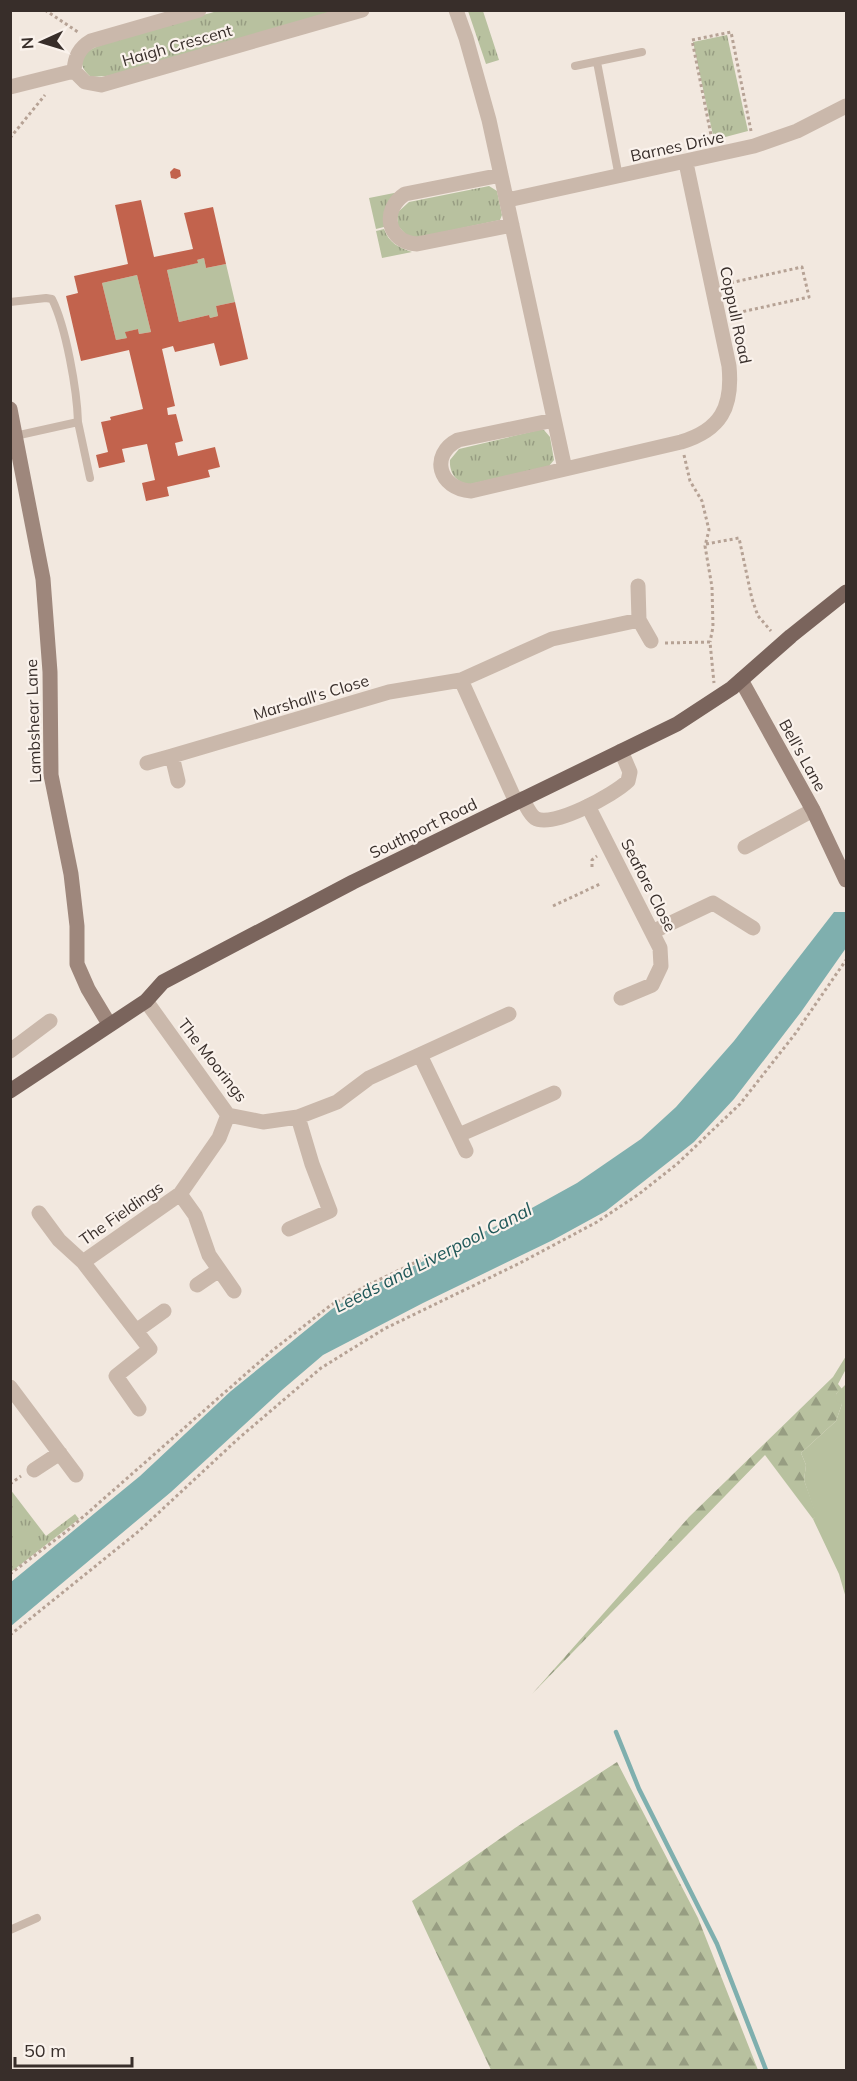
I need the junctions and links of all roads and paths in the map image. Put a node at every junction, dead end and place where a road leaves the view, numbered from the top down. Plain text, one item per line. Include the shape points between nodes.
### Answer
1 (45, 10) edge
2 (199, 10) edge
3 (362, 10) edge
4 (456, 10) edge
5 (85, 37) dead end
6 (642, 52) dead end
7 (597, 62) junction
8 (575, 66) dead end
9 (74, 71) junction
10 (10, 87) edge
11 (51, 87) dead end
12 (846, 106) edge
13 (10, 138) edge
14 (754, 147) junction
15 (716, 156) junction
16 (686, 163) junction
17 (501, 175) junction
18 (619, 177) junction
19 (508, 200) junction
20 (512, 225) junction
21 (712, 287) junction
22 (10, 302) edge
23 (719, 317) junction
24 (10, 409) edge
25 (554, 420) junction
26 (78, 422) junction
27 (15, 436) junction
28 (681, 442) junction
29 (565, 469) junction
30 (90, 478) dead end
31 (706, 544) junction
32 (638, 586) dead end
33 (846, 592) edge
34 (639, 621) junction
35 (771, 631) dead end
36 (654, 641) joint
37 (710, 642) junction
38 (461, 680) junction
39 (741, 680) junction
40 (714, 683) dead end
41 (621, 751) junction
42 (172, 756) junction
43 (147, 763) dead end
44 (178, 781) dead end
45 (519, 801) junction
46 (588, 806) junction
47 (813, 810) junction
48 (745, 847) dead end
49 (601, 853) dead end
50 (592, 867) dead end
51 (846, 880) edge
52 (600, 884) dead end
53 (553, 906) dead end
54 (753, 928) dead end
55 (652, 932) junction
56 (846, 960) edge
57 (621, 998) dead end
58 (146, 1000) junction
59 (509, 1014) dead end
60 (50, 1021) dead end
61 (109, 1024) junction
62 (10, 1051) edge
63 (420, 1055) junction
64 (10, 1091) edge
65 (554, 1093) dead end
66 (228, 1115) junction
67 (298, 1117) junction
68 (459, 1135) junction
69 (466, 1151) dead end
70 (180, 1194) junction
71 (39, 1213) dead end
72 (289, 1229) dead end
73 (477, 1233) dead end
74 (83, 1262) junction
75 (219, 1270) junction
76 (197, 1285) dead end
77 (234, 1291) dead end
78 (164, 1311) dead end
79 (136, 1331) junction
80 (13, 1396) edge
81 (140, 1409) dead end
82 (60, 1453) junction
83 (34, 1470) dead end
84 (76, 1474) dead end
85 (10, 1574) edge
86 (10, 1635) edge
87 (37, 1918) dead end
88 (10, 1930) edge

1 - 5 path
2 - 9 street, Haigh Crescent via 91,41 77,53
3 - 9 street, Haigh Crescent via 101,85 85,82
4 - 17 street
6 - 7 lane
7 - 8 lane
7 - 18 lane
9 - 10 street
11 - 13 path
12 - 14 street, Barnes Drive
14 - 15 street, Barnes Drive
14 - 15 path via 730,32 692,40
15 - 16 street, Barnes Drive
16 - 18 street, Barnes Drive
16 - 21 street, Coppull Road
17 - 19 street
17 - 20 street via 405,194 393,207 390,224 400,240 408,244
18 - 19 street, Barnes Drive
19 - 20 street
20 - 25 street
21 - 23 street, Coppull Road
21 - 23 path via 802,267 805,277 809,297
22 - 26 lane via 52,299 74,385
23 - 28 street, Coppull Road via 731,382 726,407 713,426
24 - 27 street, Lambshear Lane
25 - 29 street
25 - 29 street, Coppull Road via 451,443 443,455 442,471 449,484 471,491
26 - 27 lane
26 - 30 lane
27 - 61 street, Lambshear Lane via 43,579 51,672 51,775 74,898 77,964
28 - 29 street, Coppull Road
28 - 31 path via 690,481 702,501 709,530
31 - 35 path via 739,538 752,599 758,616
31 - 37 path via 712,587
32 - 34 street
33 - 39 main road, Southport Road
34 - 36 street
34 - 38 street, Marshall's Close via 552,639
36 - 37 path
37 - 40 path
38 - 42 street, Marshall's Close via 389,692
38 - 45 street
39 - 41 main road, Southport Road via 677,724
39 - 47 street, Bell's Lane
41 - 45 main road, Southport Road
41 - 46 street via 630,772 628,781
42 - 43 street, Marshall's Close
42 - 44 street
45 - 46 street via 538,820
45 - 58 main road, Southport Road via 353,882 163,982
46 - 55 street, Seafore Close
47 - 48 street
47 - 51 street, Bell's Lane
49 - 50 path via 592,860
52 - 53 path
54 - 55 street via 713,903
55 - 57 street, Seafore Close via 660,948 661,966 652,985
56 - 86 path via 740,1104 677,1164 597,1222 384,1329 321,1368 239,1438 140,1532
58 - 61 main road, Southport Road
58 - 66 street, The Moorings
59 - 63 street, The Moorings
60 - 62 street
61 - 64 main road, Southport Road
63 - 67 street, The Moorings via 369,1078 337,1102
63 - 68 street
65 - 68 street
66 - 67 street, The Moorings via 263,1122
66 - 70 street, The Fieldings via 219,1138
67 - 72 street via 330,1211
68 - 69 street
70 - 74 street, The Fieldings
70 - 75 street, The Fieldings via 195,1215 209,1255
71 - 74 street, The Fieldings via 59,1240
73 - 85 path via 331,1305 273,1350 67,1531
74 - 79 street, The Fieldings
75 - 76 street
75 - 77 street, The Fieldings
78 - 79 street
79 - 81 street, The Fieldings via 150,1349 116,1376
80 - 82 street
82 - 83 street
82 - 84 street
87 - 88 lane

